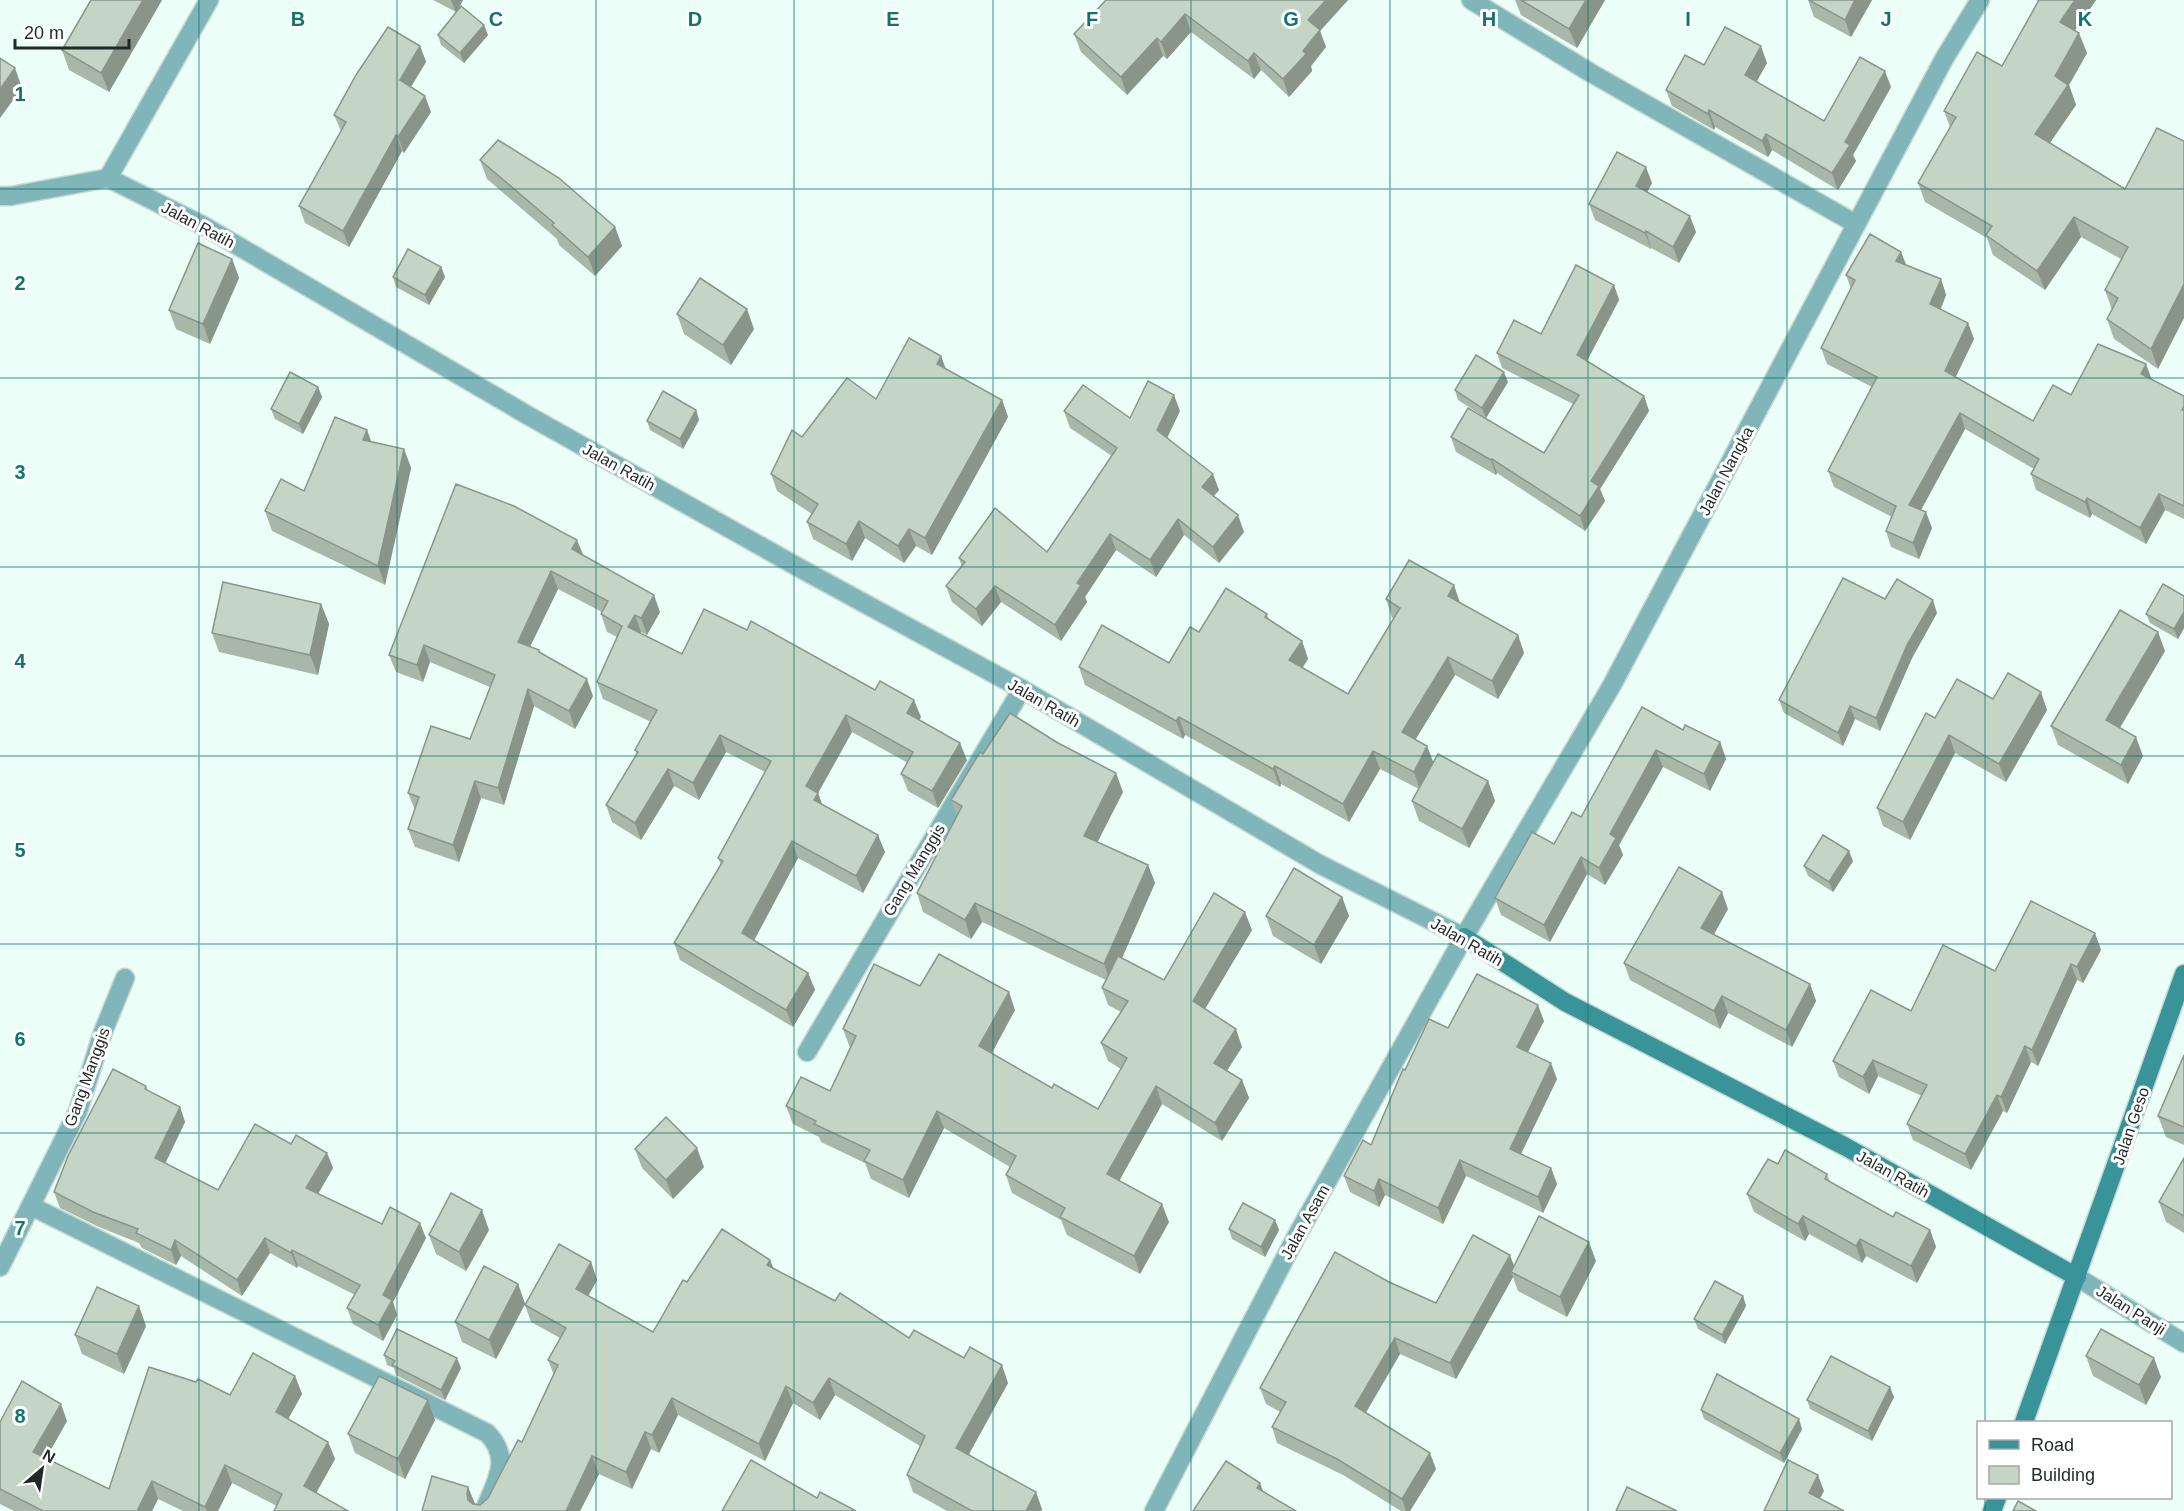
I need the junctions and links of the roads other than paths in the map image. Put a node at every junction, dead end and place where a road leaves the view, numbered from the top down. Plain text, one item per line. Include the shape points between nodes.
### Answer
1 (209, 0) edge
2 (1472, 0) edge
3 (1980, 0) edge
4 (108, 178) junction
5 (0, 196) edge
6 (1856, 224) junction
7 (1022, 689) junction
8 (1464, 937) junction
9 (2184, 974) edge
10 (125, 978) dead end
11 (807, 1052) dead end
12 (31, 1206) junction
13 (0, 1267) edge
14 (2077, 1277) junction
15 (2184, 1343) edge
16 (2024, 1421) edge
17 (484, 1511) edge
18 (1154, 1511) edge

1 - 4 street
2 - 6 street via 1591,73
3 - 6 street, Jalan Nangka via 1944,58
4 - 5 street
4 - 7 street, Jalan Ratih via 204,226 539,422
6 - 8 street, Jalan Nangka via 1612,685
7 - 8 street, Jalan Ratih via 1321,865
7 - 11 street, Gang Manggis
8 - 14 street, Jalan Ratih via 1565,1002 1846,1147
8 - 18 street, Jalan Asam via 1296,1237
9 - 14 street, Jalan Geso
10 - 12 street, Gang Manggis via 78,1111
12 - 13 street, Gang Manggis
12 - 17 street via 487,1433 495,1442 502,1466
14 - 15 street, Jalan Panji
14 - 16 street, Jalan Geso

